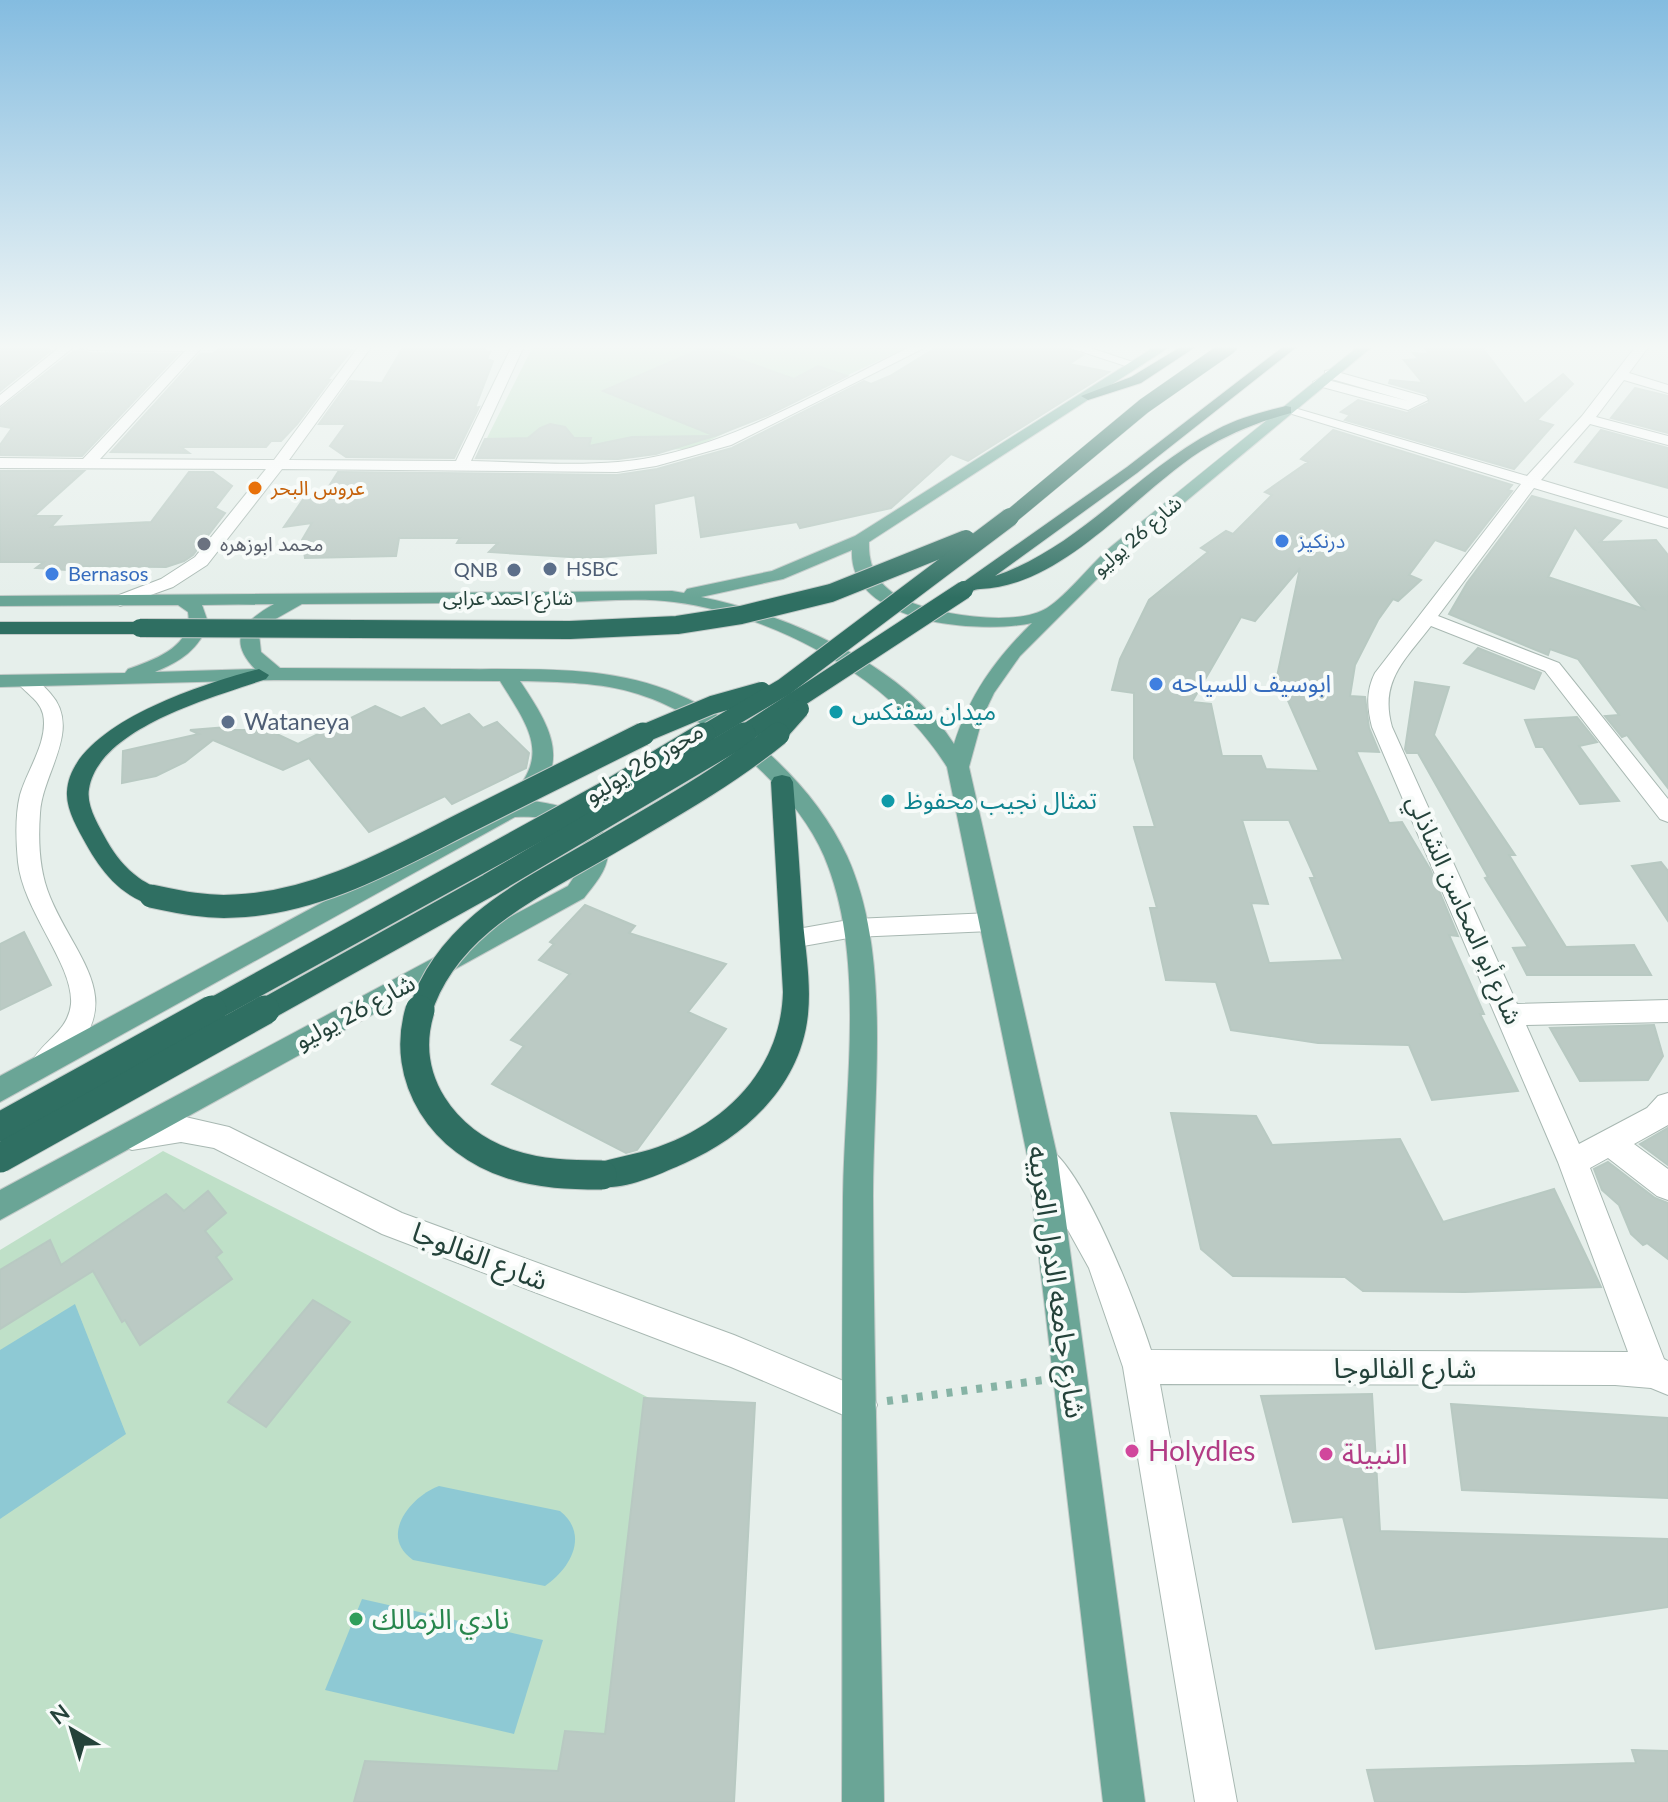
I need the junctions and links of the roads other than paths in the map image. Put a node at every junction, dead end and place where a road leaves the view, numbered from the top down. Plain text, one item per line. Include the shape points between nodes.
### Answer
1 (119, 430) edge
2 (304, 430) edge
3 (478, 430) edge
4 (751, 430) edge
5 (1034, 430) edge
6 (1115, 430) edge
7 (1183, 430) edge
8 (1222, 430) edge
9 (1262, 430) edge
10 (1354, 430) edge
11 (1577, 430) edge
12 (1628, 430) edge
13 (1668, 441) edge
14 (0, 463) edge
15 (88, 463) junction
16 (278, 465) junction
17 (461, 466) junction
18 (1531, 482) junction
19 (1668, 523) edge
20 (998, 527) junction
21 (861, 540) junction
22 (964, 590) junction
23 (672, 596) junction
24 (304, 598) junction
25 (183, 600) junction
26 (0, 601) edge
27 (120, 601) junction
28 (1054, 612) junction
29 (1428, 618) junction
30 (0, 628) edge
31 (268, 675) junction
32 (507, 676) junction
33 (105, 680) junction
34 (0, 681) edge
35 (26, 681) junction
36 (784, 687) junction
37 (809, 695) junction
38 (958, 767) junction
39 (782, 782) junction
40 (511, 810) junction
41 (1668, 814) edge
42 (991, 922) junction
43 (854, 928) junction
44 (792, 939) junction
45 (1668, 1011) edge
46 (1511, 1015) junction
47 (30, 1074) junction
48 (0, 1090) edge
49 (1664, 1115) edge
50 (0, 1127) edge
51 (1611, 1143) junction
52 (103, 1147) junction
53 (1042, 1155) junction
54 (0, 1158) edge
55 (1573, 1162) junction
56 (1668, 1186) edge
57 (0, 1206) edge
58 (1140, 1367) junction
59 (1663, 1372) edge
60 (860, 1405) junction
61 (863, 1802) edge
62 (1124, 1802) edge
63 (1216, 1802) edge

1 - 15 street
2 - 16 street
3 - 17 street
4 - 17 street via 693,453 617,467
5 - 21 main road
6 - 20 highway, محور 26 يوليو, bridge
7 - 22 highway, محور 26 يوليو
8 - 22 highway via 1058,554 1021,573
9 - 28 main road, شارع 26 يوليو via 1114,552
10 - 18 street
11 - 18 street, شارع أبو المحاسن الشاذلي
12 - 13 street
14 - 15 street
15 - 16 street
16 - 17 street
16 - 27 street via 201,561 167,583
18 - 19 street
18 - 29 street, شارع أبو المحاسن الشاذلي
20 - 30 highway, bridge via 831,593 677,625 570,630
20 - 36 highway, محور 26 يوليو, bridge
21 - 23 main road via 758,581
21 - 28 main road via 860,564 866,577 912,609 984,623
22 - 37 highway, محور 26 يوليو, bridge
23 - 24 main road, شارع احمد عرابى
23 - 38 main road, شارع احمد عرابى via 743,612 830,651 906,704 948,747
24 - 25 main road, شارع احمد عرابى
24 - 31 main road via 269,615 249,637 249,652
25 - 27 main road, شارع احمد عرابى
25 - 33 main road via 200,617 190,642 154,666
26 - 27 main road, شارع احمد عرابى
28 - 38 main road, شارع 26 يوليو via 1013,652 984,693
29 - 41 street via 1552,667
29 - 46 street, شارع أبو المحاسن الشاذلي via 1380,683 1378,715
31 - 32 main road
31 - 33 main road
31 - 36 highway, bridge via 137,723 106,744 85,768 79,804 106,862 132,887 185,905 225,908 314,893 666,723
32 - 39 main road via 603,680 664,695 728,734
32 - 40 main road, شارع 26 يوليو via 532,716 545,753 541,777
33 - 35 main road
34 - 35 main road
35 - 47 street via 49,705 54,725 33,783 28,850 37,897 86,995 72,1034
36 - 50 highway, محور 26 يوليو, bridge via 656,765
37 - 44 highway, bridge via 781,732 744,762 498,909 441,963 419,1007 414,1055 428,1101 461,1140 484,1155 555,1175 634,1169 693,1148 742,1112 782,1058 796,1001
37 - 54 highway, محور 26 يوليو, bridge via 588,829
38 - 42 main road, شارع جامعه الدول العربيه
39 - 43 main road via 814,819 835,856
39 - 44 highway
40 - 47 main road, شارع 26 يوليو
40 - 52 main road, شارع 26 يوليو via 556,810 589,829 596,860 576,892
42 - 43 street
42 - 53 main road, شارع جامعه الدول العربيه
43 - 44 street
43 - 60 main road via 860,991
45 - 46 street
46 - 55 street, شارع أبو المحاسن الشاذلي
47 - 48 main road, شارع 26 يوليو
49 - 51 street
51 - 55 street
51 - 56 street
52 - 57 main road, شارع 26 يوليو
52 - 60 street, شارع الفالوجا via 160,1130 219,1136 393,1224
53 - 58 street via 1099,1251
53 - 62 main road, شارع جامعه الدول العربيه
55 - 59 street, شارع أبو المحاسن الشاذلي
58 - 59 street, شارع الفالوجا
58 - 63 street
60 - 61 main road

